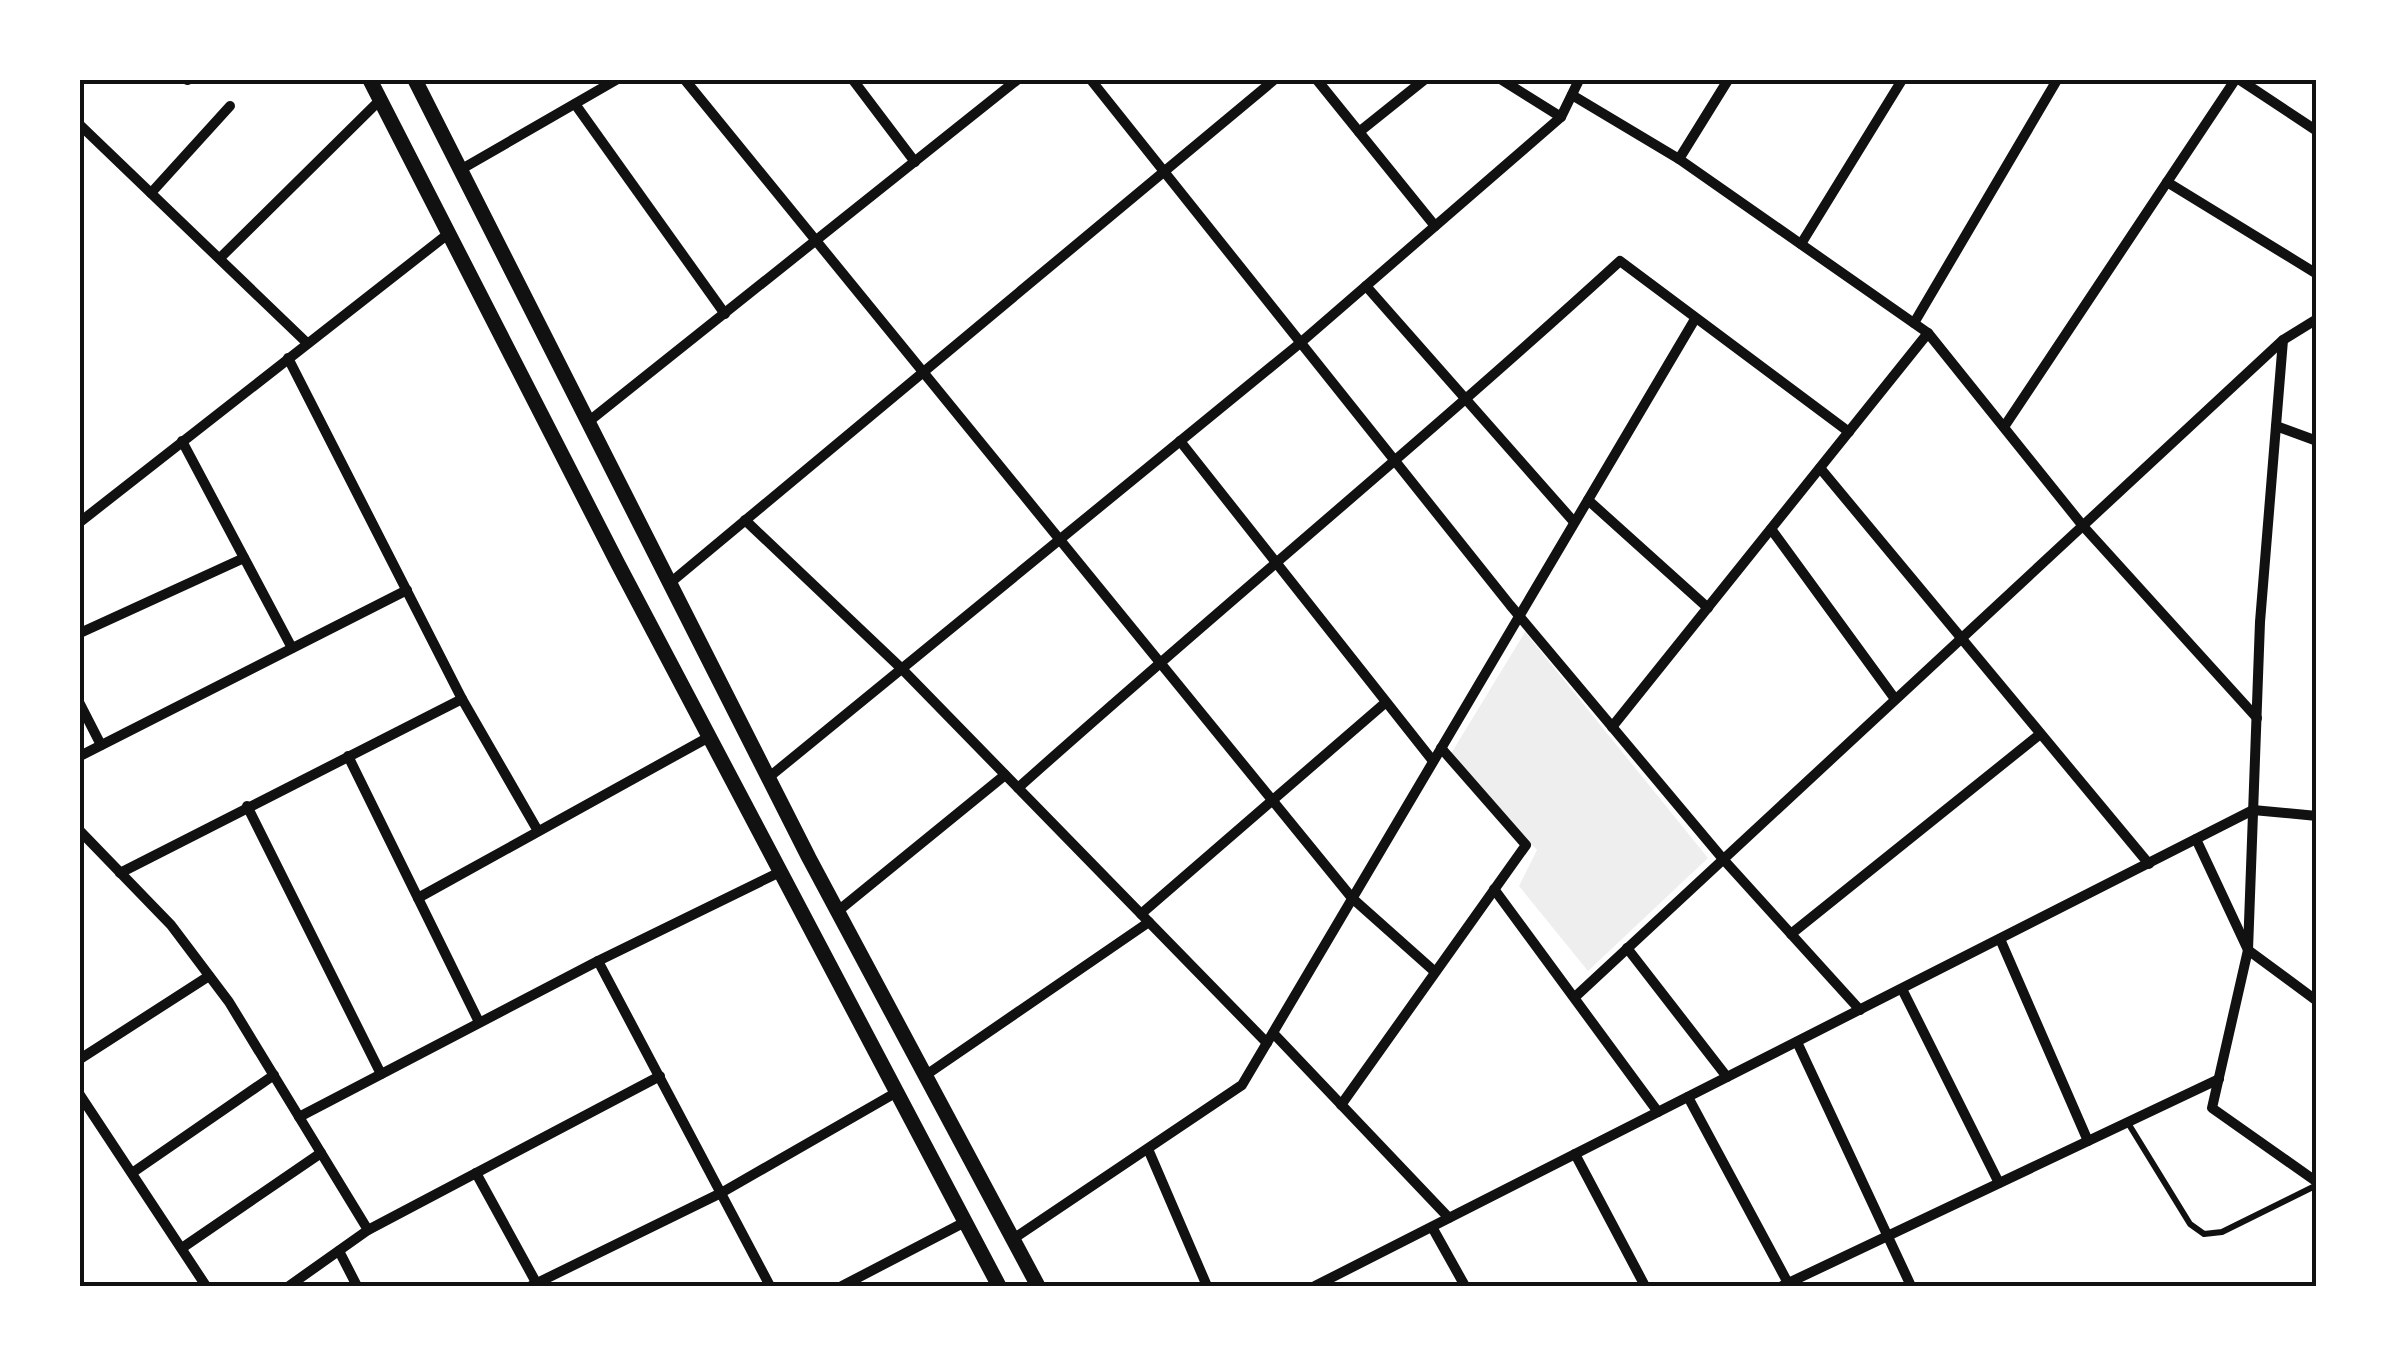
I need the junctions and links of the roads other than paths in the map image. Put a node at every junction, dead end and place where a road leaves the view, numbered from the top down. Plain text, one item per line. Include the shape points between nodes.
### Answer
1 (370, 80) edge
2 (415, 80) edge
3 (685, 80) edge
4 (853, 80) edge
5 (1017, 80) edge
6 (1092, 80) edge
7 (1274, 80) edge
8 (1317, 80) edge
9 (1424, 80) edge
10 (1502, 80) edge
11 (1579, 80) edge
12 (1728, 80) edge
13 (1902, 80) edge
14 (2058, 80) edge
15 (2238, 80) edge
16 (614, 81) edge
17 (1572, 95) junction
18 (380, 100) junction
19 (575, 104) junction
20 (230, 106) dead end
21 (1562, 116) junction
22 (80, 125) edge
23 (2317, 131) edge
24 (1360, 132) junction
25 (1679, 158) junction
26 (915, 162) junction
27 (460, 170) junction
28 (1165, 170) junction
29 (2167, 182) junction
30 (152, 193) junction
31 (1436, 226) junction
32 (448, 234) junction
33 (817, 241) junction
34 (1801, 244) junction
35 (220, 258) junction
36 (2317, 274) edge
37 (1366, 286) junction
38 (726, 314) junction
39 (1695, 319) junction
40 (2317, 319) edge
41 (1914, 324) junction
42 (1928, 333) junction
43 (2283, 340) junction
44 (307, 342) junction
45 (1299, 344) junction
46 (288, 358) junction
47 (922, 370) junction
48 (1467, 400) junction
49 (588, 422) junction
50 (2276, 426) junction
51 (2004, 427) junction
52 (1849, 432) junction
53 (182, 441) junction
54 (2317, 441) edge
55 (1180, 442) junction
56 (1392, 459) junction
57 (1820, 468) junction
58 (1588, 500) junction
59 (745, 520) junction
60 (80, 522) edge
61 (1574, 522) junction
62 (2083, 526) junction
63 (1771, 529) junction
64 (1060, 539) junction
65 (244, 558) junction
66 (1276, 565) junction
67 (670, 583) junction
68 (406, 590) junction
69 (1708, 608) junction
70 (1519, 615) junction
71 (80, 634) edge
72 (1959, 640) junction
73 (292, 648) junction
74 (1160, 661) junction
75 (902, 669) junction
76 (1896, 699) junction
77 (462, 700) junction
78 (1384, 703) junction
79 (80, 704) edge
80 (2257, 718) junction
81 (1612, 727) junction
82 (2039, 734) junction
83 (709, 737) junction
84 (101, 745) junction
85 (1441, 748) junction
86 (80, 756) edge
87 (348, 756) junction
88 (1433, 760) junction
89 (1005, 775) junction
90 (768, 778) junction
91 (1018, 788) junction
92 (1273, 800) junction
93 (247, 806) junction
94 (2253, 810) junction
95 (2317, 816) edge
96 (80, 832) edge
97 (538, 832) junction
98 (2196, 839) junction
99 (1723, 859) junction
100 (2148, 864) junction
101 (780, 872) junction
102 (120, 873) junction
103 (1494, 889) junction
104 (418, 898) junction
105 (1352, 898) junction
106 (838, 912) junction
107 (1145, 918) junction
108 (1791, 934) junction
109 (2000, 939) junction
110 (1627, 948) junction
111 (2248, 950) junction
112 (598, 960) junction
113 (1434, 971) junction
114 (209, 976) junction
115 (1902, 989) junction
116 (1574, 996) junction
117 (2317, 1001) edge
118 (1860, 1010) junction
119 (480, 1022) junction
120 (1270, 1038) junction
121 (1796, 1042) junction
122 (80, 1059) edge
123 (381, 1074) junction
124 (274, 1076) junction
125 (660, 1076) junction
126 (926, 1076) junction
127 (1727, 1077) junction
128 (2219, 1079) junction
129 (896, 1092) junction
130 (80, 1095) edge
131 (1688, 1097) junction
132 (1341, 1105) junction
133 (1658, 1112) junction
134 (299, 1117) junction
135 (2128, 1122) junction
136 (2088, 1141) junction
137 (1148, 1149) junction
138 (321, 1153) junction
139 (1575, 1154) junction
140 (132, 1173) junction
141 (476, 1173) junction
142 (1999, 1183) junction
143 (2317, 1184) edge
144 (721, 1193) junction
145 (1450, 1218) junction
146 (965, 1222) junction
147 (1432, 1226) junction
148 (368, 1230) junction
149 (1888, 1236) junction
150 (1013, 1239) junction
151 (182, 1248) junction
152 (338, 1251) junction
153 (1785, 1284) edge
154 (535, 1285) edge
155 (206, 1286) edge
156 (290, 1286) edge
157 (357, 1286) edge
158 (770, 1286) edge
159 (842, 1286) edge
160 (999, 1286) edge
161 (1038, 1286) edge
162 (1207, 1286) edge
163 (1317, 1286) edge
164 (1465, 1286) edge
165 (1645, 1286) edge
166 (1912, 1286) edge

1 - 18 main road
2 - 27 main road
3 - 33 street
4 - 26 street
5 - 26 street
6 - 28 street
7 - 28 street
8 - 24 street
9 - 24 street
10 - 21 street
11 - 17 street
12 - 25 street
13 - 34 street
14 - 41 street
15 - 23 street
15 - 29 street
16 - 19 street
17 - 21 street
17 - 25 street
18 - 32 main road
18 - 35 street
19 - 27 street
19 - 38 street
20 - 30 street
21 - 31 street
22 - 30 street
24 - 31 street
25 - 34 street
26 - 33 street
27 - 49 main road
28 - 45 street
28 - 47 street
29 - 36 street
29 - 51 street
30 - 35 street
31 - 37 street
32 - 44 street
32 - 83 main road
33 - 38 street
33 - 47 street
34 - 41 street
35 - 44 street
37 - 45 street
37 - 48 street
38 - 49 street
39 - 48 street via 1620,261
39 - 52 street
39 - 58 street
40 - 43 street
41 - 42 street
42 - 51 street
42 - 52 street
43 - 50 street
43 - 62 street
44 - 46 street
45 - 55 street
45 - 56 street
46 - 53 street
46 - 68 street
47 - 59 street
47 - 64 street
48 - 56 street
48 - 61 street
49 - 67 main road
50 - 54 street
50 - 80 street
51 - 62 street
52 - 57 street
53 - 60 street
53 - 65 street
55 - 64 street
55 - 66 street
56 - 66 street
56 - 70 street
57 - 63 street
57 - 72 street
58 - 61 street
58 - 69 street
59 - 67 street
59 - 75 street
61 - 70 street
62 - 72 street
62 - 80 street
63 - 69 street
63 - 76 street
64 - 74 street
64 - 75 street
65 - 71 street
65 - 73 street
66 - 74 street
66 - 78 street
67 - 90 main road
68 - 73 street
68 - 77 street
69 - 81 street
70 - 81 street
70 - 85 street
72 - 76 street
72 - 82 street
73 - 84 street
74 - 91 street
74 - 92 street
75 - 89 street
75 - 90 street
76 - 99 street
77 - 87 street
77 - 97 street
78 - 88 street
78 - 92 street
79 - 84 street
80 - 94 street
81 - 99 street
82 - 100 street
82 - 108 street
83 - 97 street
83 - 101 main road
84 - 86 street
85 - 88 street
85 - 103 street via 1526,845
87 - 93 street
87 - 104 street
88 - 105 street
89 - 91 street
89 - 106 street
90 - 106 main road
91 - 107 street
92 - 105 street
92 - 107 street
93 - 102 street
93 - 123 street
94 - 95 street
94 - 98 street
94 - 111 street
96 - 102 street
97 - 104 street
98 - 100 street
98 - 111 street
99 - 108 street
99 - 110 street
100 - 109 street
101 - 112 street
101 - 129 main road
102 - 114 street
103 - 113 street
103 - 116 street
104 - 119 street
105 - 113 street
105 - 120 street
106 - 126 main road
107 - 120 street
107 - 126 street
108 - 118 street
109 - 115 street
109 - 136 street
110 - 116 street
110 - 127 street
111 - 117 street
111 - 128 street
112 - 119 street
112 - 125 street
113 - 132 street
114 - 122 street
114 - 124 street
115 - 118 street
115 - 142 street
116 - 133 street
118 - 121 street
119 - 123 street
120 - 132 street
120 - 137 street via 1242,1085
121 - 127 street
121 - 149 street
123 - 134 street
124 - 134 street
124 - 140 street
125 - 141 street
125 - 144 street
126 - 150 main road
127 - 131 street
128 - 135 street
128 - 143 street via 2212,1108
129 - 144 street
129 - 146 main road
130 - 140 street
131 - 133 street
131 - 153 street
132 - 145 street
133 - 139 street
134 - 138 street
135 - 136 street
135 - 143 lane via 2190,1224 2204,1234 2222,1232
136 - 142 street
137 - 150 street
137 - 162 street
138 - 148 street
138 - 151 street
139 - 145 street
139 - 165 street
140 - 151 street
141 - 148 street
141 - 154 street
142 - 149 street
144 - 154 street
144 - 158 street
145 - 147 street
146 - 159 street
146 - 160 main road
147 - 163 street
147 - 164 street
148 - 152 street
149 - 153 street
149 - 166 street
150 - 161 main road
151 - 155 street
152 - 156 street
152 - 157 street

